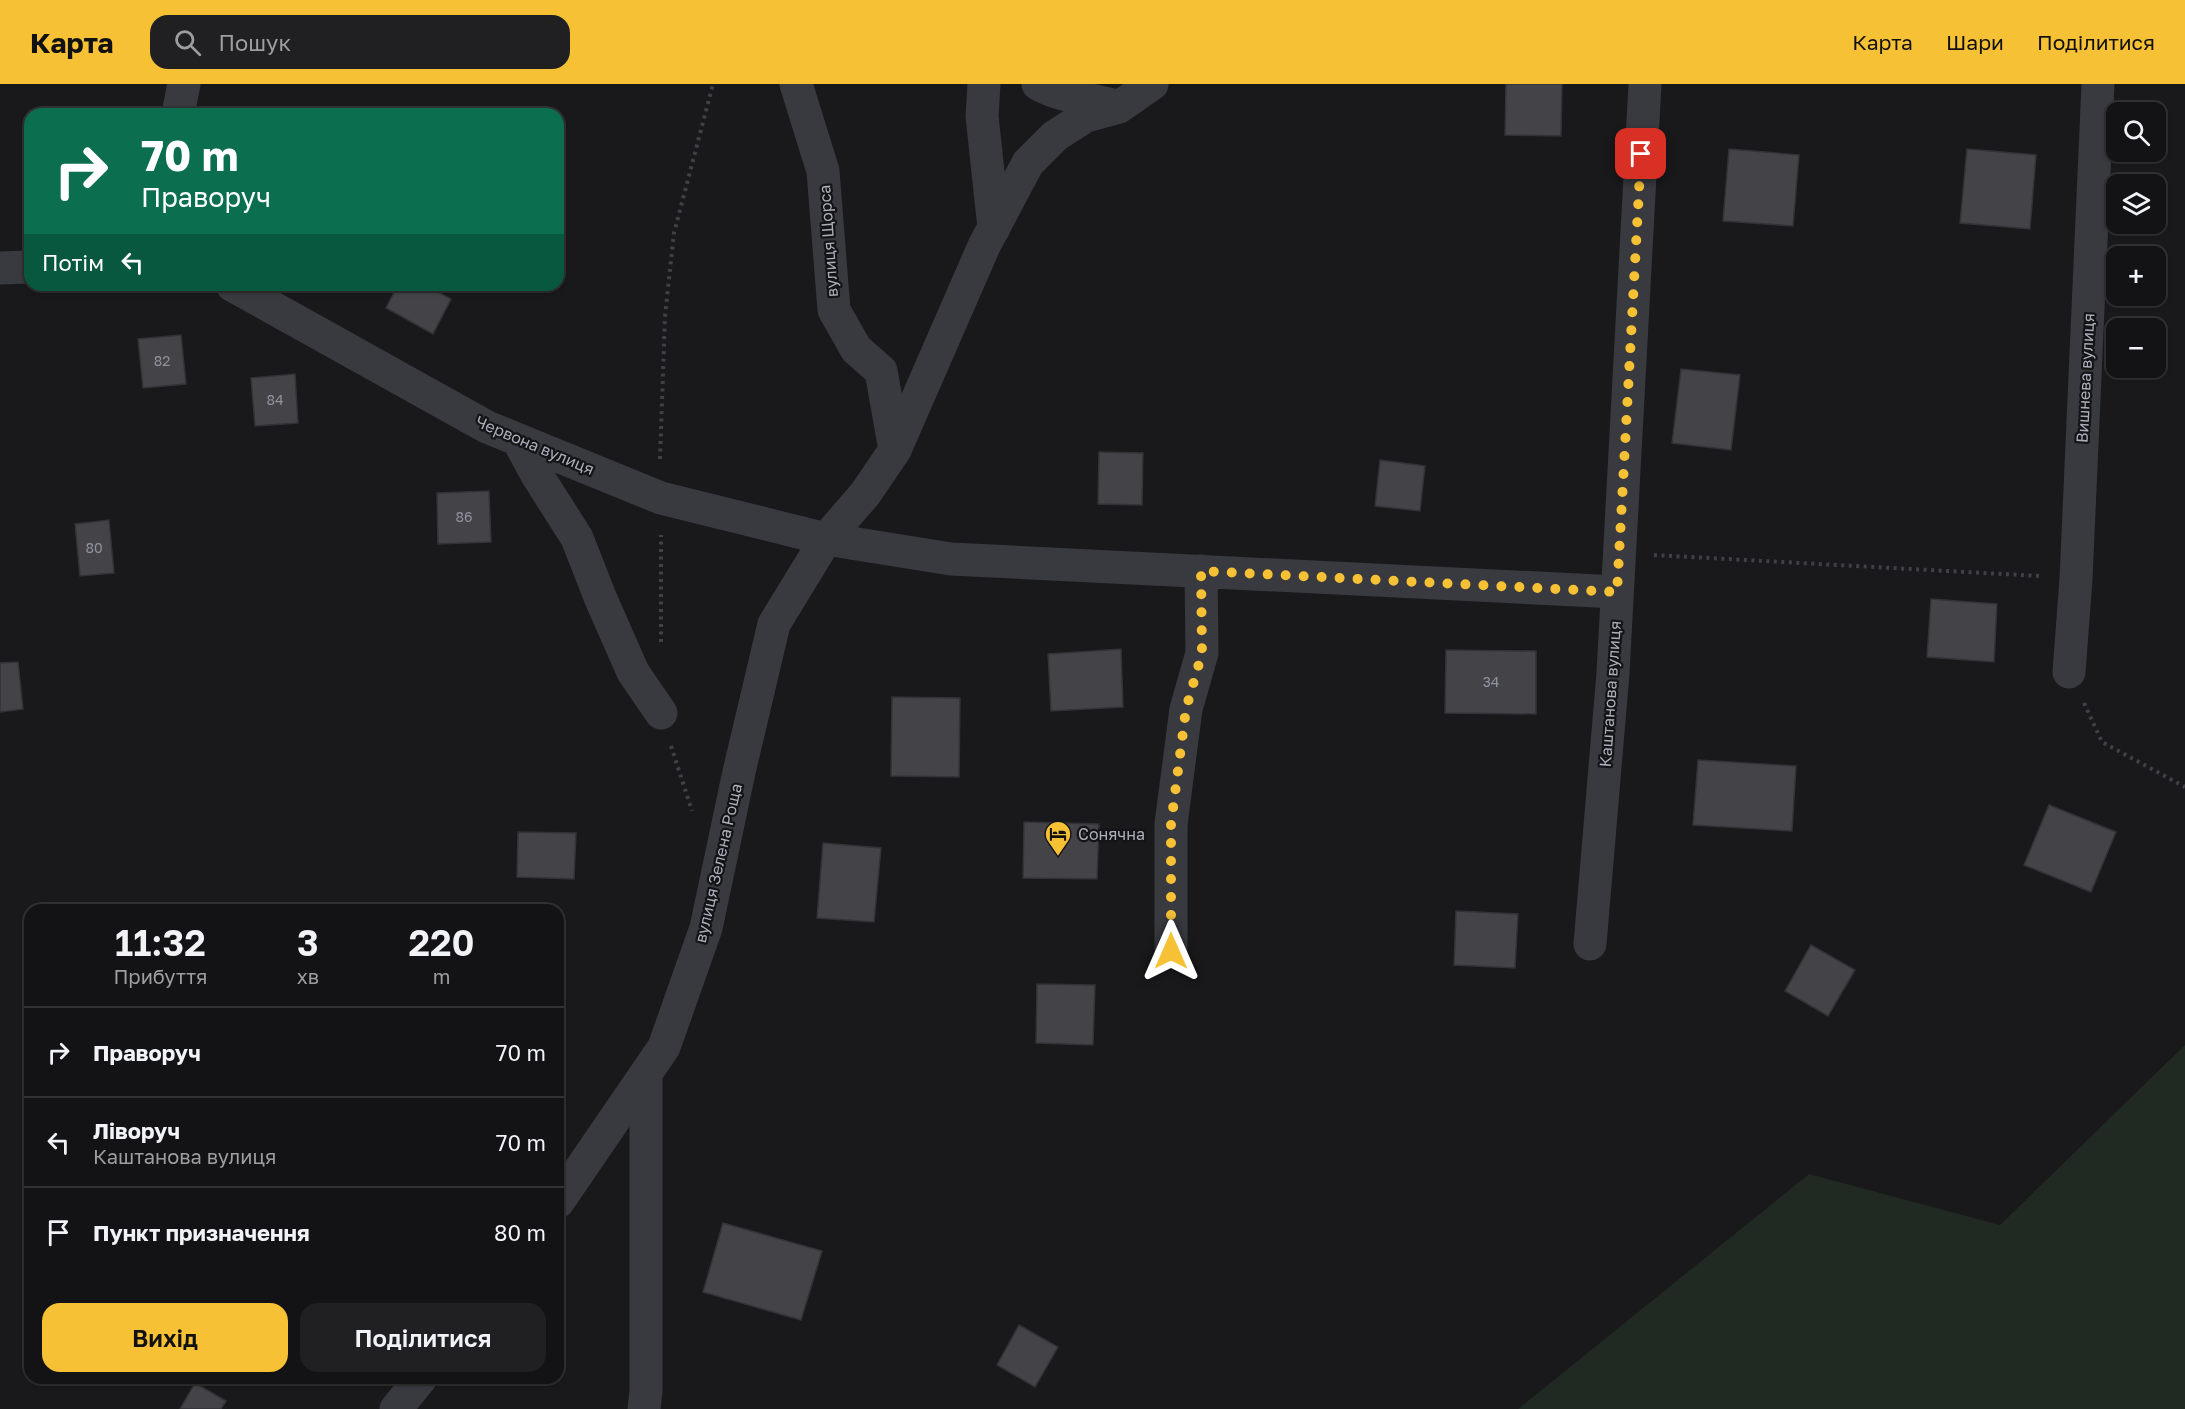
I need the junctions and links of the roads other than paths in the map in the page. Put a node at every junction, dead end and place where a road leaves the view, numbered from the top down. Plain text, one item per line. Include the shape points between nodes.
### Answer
1 (184, 84) edge
2 (796, 84) edge
3 (984, 84) edge
4 (1038, 84) edge
5 (1152, 84) edge
6 (1645, 84) edge
7 (2098, 84) edge
8 (1119, 107) junction
9 (179, 108) edge
10 (994, 228) junction
11 (24, 267) edge
12 (0, 268) edge
13 (243, 291) edge
14 (518, 440) junction
15 (895, 450) junction
16 (826, 539) junction
17 (1201, 571) junction
18 (1617, 592) junction
19 (2069, 672) road end
20 (661, 713) dead end
21 (1590, 944) dead end
22 (1171, 951) dead end
23 (646, 1074) junction
24 (564, 1193) edge
25 (416, 1384) edge
26 (396, 1409) edge
27 (644, 1409) edge

1 - 9 street
2 - 15 street, вулиця Щорса via 823,171 834,310 855,349 881,371
3 - 10 street via 982,116
4 - 8 street via 1052,92
5 - 8 street
6 - 18 street, Каштанова вулиця
7 - 19 street, Вишнева вулиця
8 - 10 street via 1086,116 1048,143 1028,163
10 - 15 street
11 - 12 street
13 - 14 street, Червона вулиця via 487,427
14 - 16 street, Червона вулиця via 661,498
14 - 20 street via 577,538 633,672
15 - 16 street via 865,494
16 - 17 street, Червона вулиця via 951,559
16 - 23 street, вулиця Зелена Роща via 774,624 706,928 664,1047
17 - 18 street, Червона вулиця
17 - 22 street via 1202,653 1186,709 1171,824
18 - 21 street, Каштанова вулиця
23 - 24 street, вулиця Зелена Роща
23 - 27 street
25 - 26 street

